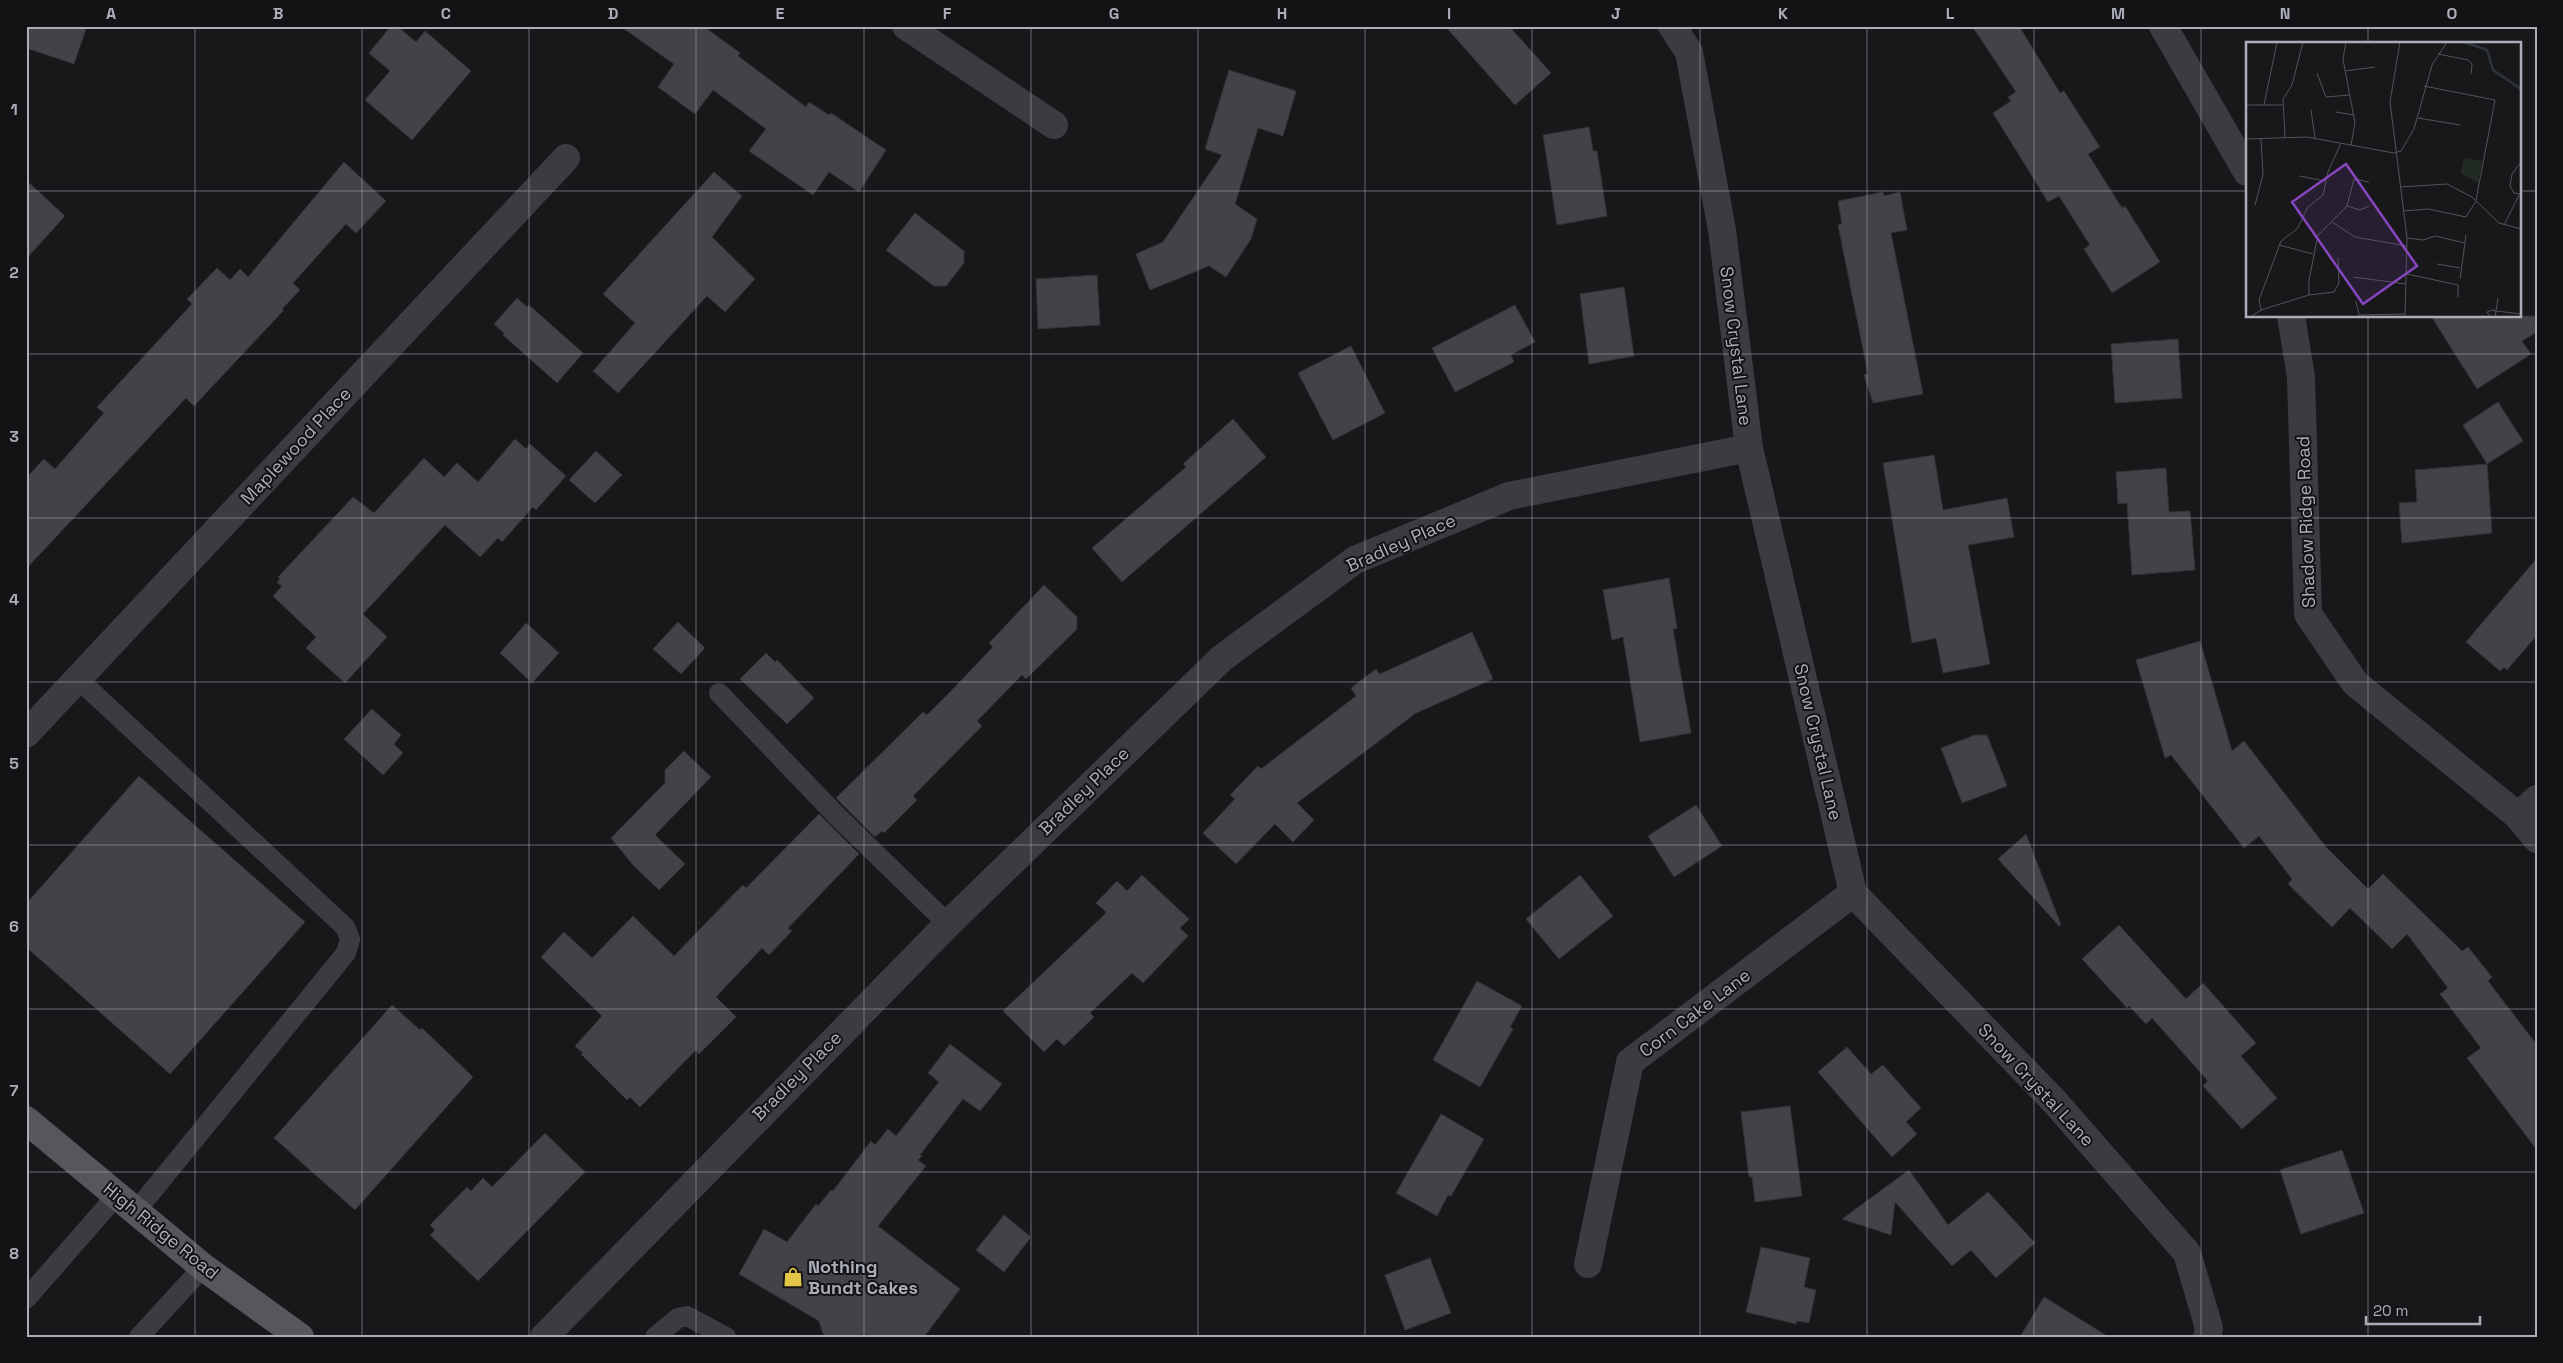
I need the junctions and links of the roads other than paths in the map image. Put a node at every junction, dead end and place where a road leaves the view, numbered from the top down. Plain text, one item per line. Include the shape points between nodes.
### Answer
1 (906, 26) edge
2 (1672, 26) edge
3 (2163, 26) edge
4 (1054, 126) dead end
5 (566, 158) dead end
6 (2246, 170) edge
7 (2291, 318) edge
8 (1749, 448) junction
9 (78, 679) junction
10 (719, 693) dead end
11 (26, 734) edge
12 (2528, 808) edge
13 (2537, 840) edge
14 (1853, 893) junction
15 (948, 924) junction
16 (26, 1120) edge
17 (126, 1203) junction
18 (1588, 1264) dead end
19 (204, 1267) junction
20 (26, 1299) edge
21 (139, 1337) edge
22 (300, 1337) edge
23 (544, 1337) edge
24 (655, 1337) edge
25 (726, 1337) edge
26 (2207, 1337) edge

1 - 4 street
2 - 8 street, Snow Crystal Lane via 1689,52 1722,230
3 - 6 street
5 - 9 street, Maplewood Place
7 - 12 street, Shadow Ridge Road via 2301,377 2308,614 2356,684
8 - 14 street, Snow Crystal Lane
8 - 15 street, Bradley Place via 1509,496 1355,560 1222,658
9 - 11 street, Maplewood Place
9 - 17 lane via 345,927 350,939 346,953
10 - 15 lane via 836,815
12 - 13 street, Shadow Ridge Road
14 - 18 street, Corn Cake Lane via 1630,1062
14 - 26 street, Snow Crystal Lane via 2054,1101 2187,1253 2209,1328
15 - 23 street, Bradley Place
16 - 17 main road, High Ridge Road
17 - 19 main road, High Ridge Road
17 - 20 lane
19 - 21 lane
19 - 22 main road, High Ridge Road
24 - 25 lane via 678,1318 687,1316

